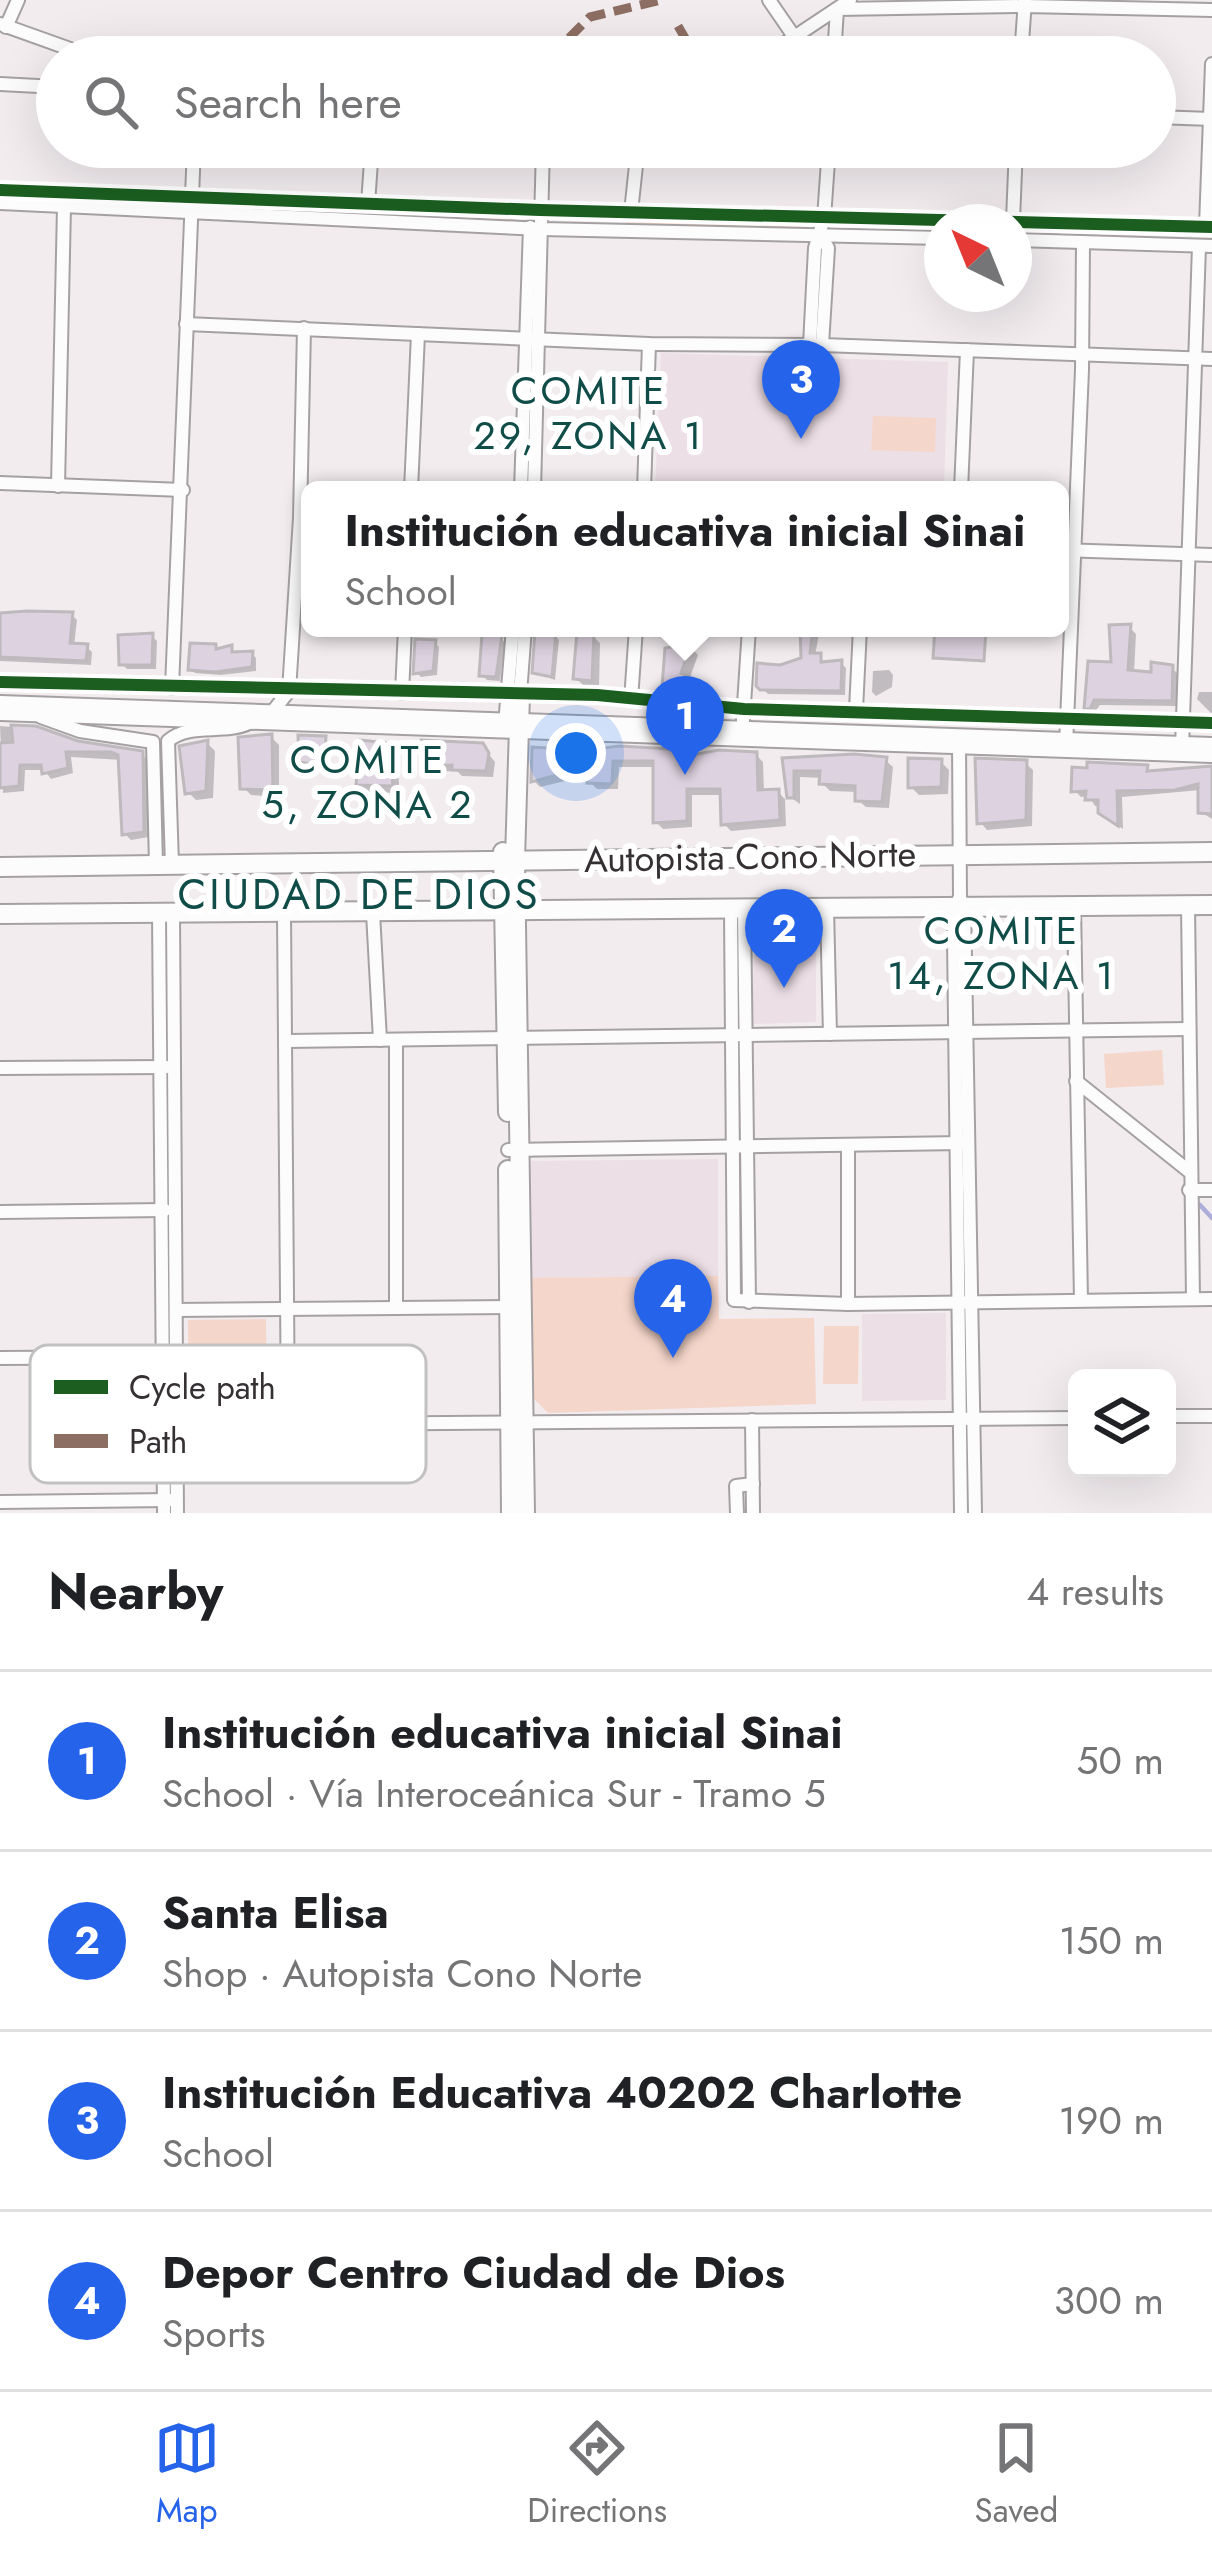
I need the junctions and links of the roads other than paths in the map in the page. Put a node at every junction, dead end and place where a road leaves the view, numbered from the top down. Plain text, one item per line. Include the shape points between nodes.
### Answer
1 (18, 0) edge
2 (769, 0) edge
3 (850, 0) edge
4 (1024, 3) edge
5 (837, 9) junction
6 (1212, 10) edge
7 (3, 25) edge
8 (793, 35) joint
9 (835, 36) edge
10 (1022, 36) edge
11 (36, 37) edge
12 (1212, 64) edge
13 (0, 84) edge
14 (36, 86) edge
15 (1176, 117) edge
16 (1210, 119) edge
17 (194, 168) edge
18 (371, 168) edge
19 (542, 168) edge
20 (636, 168) edge
21 (828, 168) edge
22 (1015, 168) edge
23 (0, 190) edge
24 (194, 198) junction
25 (0, 203) edge
26 (368, 204) junction
27 (1014, 204) edge
28 (64, 208) junction
29 (540, 210) junction
30 (631, 212) junction
31 (188, 214) junction
32 (824, 218) junction
33 (924, 219) edge
34 (1032, 221) edge
35 (1209, 226) edge
36 (536, 229) junction
37 (821, 236) junction
38 (924, 238) edge
39 (1032, 241) edge
40 (1082, 244) junction
41 (1205, 246) edge
42 (186, 325) junction
43 (304, 328) junction
44 (418, 334) junction
45 (532, 337) junction
46 (650, 344) junction
47 (816, 345) junction
48 (967, 350) junction
49 (1082, 355) junction
50 (1196, 358) junction
51 (1212, 358) edge
52 (305, 481) edge
53 (411, 481) edge
54 (522, 481) edge
55 (534, 481) edge
56 (644, 481) edge
57 (962, 481) edge
58 (0, 483) edge
59 (58, 485) junction
60 (183, 490) junction
61 (1069, 551) edge
62 (1076, 551) junction
63 (1190, 554) junction
64 (1212, 555) edge
65 (301, 562) edge
66 (405, 637) edge
67 (513, 637) edge
68 (524, 637) edge
69 (635, 637) edge
70 (748, 637) edge
71 (860, 637) edge
72 (0, 682) edge
73 (172, 688) junction
74 (289, 691) junction
75 (402, 694) junction
76 (514, 694) junction
77 (631, 700) junction
78 (10, 708) edge
79 (744, 709) junction
80 (856, 710) junction
81 (262, 717) junction
82 (1184, 723) junction
83 (1212, 723) edge
84 (510, 725) junction
85 (1067, 732) junction
86 (742, 736) junction
87 (959, 741) junction
88 (1182, 749) junction
89 (1212, 750) edge
90 (1212, 852) edge
91 (960, 854) junction
92 (509, 859) junction
93 (164, 865) junction
94 (0, 867) edge
95 (961, 904) junction
96 (1212, 904) edge
97 (1188, 905) junction
98 (1075, 906) junction
99 (738, 909) junction
100 (826, 909) junction
101 (512, 911) junction
102 (166, 913) junction
103 (284, 913) junction
104 (373, 913) junction
105 (0, 914) edge
106 (1189, 1029) junction
107 (962, 1031) junction
108 (1077, 1031) junction
109 (738, 1034) junction
110 (830, 1034) junction
111 (513, 1038) junction
112 (380, 1040) junction
113 (287, 1041) junction
114 (396, 1041) junction
115 (167, 1067) junction
116 (0, 1068) edge
117 (1076, 1082) junction
118 (963, 1143) junction
119 (848, 1145) junction
120 (738, 1147) junction
121 (514, 1149) junction
122 (1190, 1172) junction
123 (1190, 1190) junction
124 (1212, 1190) edge
125 (167, 1210) junction
126 (0, 1212) edge
127 (1193, 1299) junction
128 (1212, 1299) edge
129 (1081, 1300) junction
130 (966, 1302) junction
131 (848, 1304) junction
132 (517, 1307) junction
133 (396, 1308) junction
134 (287, 1309) junction
135 (176, 1310) junction
136 (168, 1345) edge
137 (170, 1345) edge
138 (287, 1345) edge
139 (0, 1358) edge
140 (30, 1358) edge
141 (1212, 1416) edge
142 (1176, 1417) edge
143 (1068, 1418) edge
144 (967, 1419) junction
145 (752, 1420) junction
146 (426, 1424) edge
147 (519, 1424) junction
148 (753, 1484) junction
149 (0, 1502) edge
150 (170, 1507) edge
151 (512, 1513) edge
152 (525, 1513) edge
153 (736, 1513) edge
154 (753, 1513) edge
155 (962, 1513) edge
156 (975, 1513) edge

1 - 7 street
2 - 8 street
3 - 5 street
4 - 5 street
4 - 6 street
4 - 10 street
5 - 8 street
5 - 9 street
7 - 11 street
12 - 16 street
13 - 14 street
15 - 16 street
16 - 35 street
17 - 24 street
18 - 26 street
19 - 29 street
20 - 30 street
21 - 32 street
22 - 27 street
23 - 24 street
24 - 26 street
24 - 31 street
25 - 28 street
26 - 29 street
28 - 31 street
28 - 59 street
29 - 30 street
29 - 36 street
30 - 32 street
31 - 36 street
31 - 42 street
32 - 33 street
32 - 37 street
34 - 35 street
36 - 37 street
36 - 45 street
37 - 38 street
37 - 47 street
39 - 40 street
40 - 41 street
40 - 49 street
41 - 50 street
42 - 43 street
42 - 60 street
43 - 44 street
43 - 52 street
44 - 45 street
44 - 53 street
45 - 46 street
45 - 54 street
45 - 55 street
46 - 47 street
46 - 56 street
47 - 48 street
48 - 49 street
48 - 57 street
49 - 50 street
49 - 62 street
50 - 51 street
50 - 63 street
58 - 59 street
59 - 60 street
60 - 73 street
61 - 62 street
62 - 63 street
62 - 85 street
63 - 64 street
63 - 82 street
65 - 74 street
66 - 75 street
67 - 76 street
68 - 76 street
69 - 77 street
70 - 79 street
71 - 80 street
72 - 73 street
73 - 74 street
74 - 75 street
74 - 81 street
75 - 76 street
76 - 77 street
76 - 84 main road
77 - 79 street
78 - 81 highway
78 - 93 street via 80,731 153,742
79 - 80 street
79 - 86 street
80 - 85 street
81 - 84 highway
81 - 93 street via 168,741
82 - 83 street
82 - 85 street
82 - 88 street
84 - 86 highway
84 - 92 main road
85 - 87 highway
85 - 88 highway
86 - 87 highway
87 - 91 street
88 - 89 highway
90 - 91 main road, Autopista Cono Norte
91 - 92 main road, Autopista Cono Norte
91 - 95 street
92 - 93 main road, Autopista Cono Norte
92 - 101 main road
93 - 94 main road, Autopista Cono Norte
95 - 98 main road, Autopista Cono Norte
95 - 100 main road, Autopista Cono Norte
95 - 107 street
96 - 97 main road, Autopista Cono Norte
97 - 98 main road, Autopista Cono Norte
97 - 106 street
98 - 108 street
99 - 100 main road, Autopista Cono Norte
99 - 101 main road, Autopista Cono Norte
99 - 109 street
100 - 110 street
101 - 104 main road, Autopista Cono Norte
101 - 111 main road
102 - 103 main road, Autopista Cono Norte
102 - 105 main road, Autopista Cono Norte
102 - 115 street
103 - 104 main road, Autopista Cono Norte
103 - 113 street
104 - 112 street
106 - 108 street
106 - 122 street
107 - 108 street
107 - 110 street
107 - 118 street
108 - 117 street
109 - 110 street
109 - 111 street
109 - 120 street
111 - 114 street
111 - 121 main road
112 - 113 street
112 - 114 street
113 - 134 street
114 - 133 street
115 - 116 street
115 - 125 street
117 - 122 street
117 - 129 street
118 - 119 street
118 - 130 street
119 - 120 street
119 - 131 street
120 - 121 street
120 - 131 street via 748,1302
121 - 132 main road
122 - 123 street
123 - 124 street
123 - 127 street
125 - 126 street
125 - 135 street
125 - 136 street
127 - 128 street
127 - 129 street
129 - 130 street
130 - 131 street
130 - 144 street
132 - 133 street
132 - 147 main road
133 - 134 street
134 - 135 street
134 - 138 street
135 - 137 street
139 - 140 street
141 - 142 street
143 - 144 street
144 - 145 street
144 - 155 street
144 - 156 street
145 - 147 street
145 - 148 street
146 - 147 street
147 - 151 main road
147 - 152 main road
148 - 153 street via 736,1486
148 - 154 street
149 - 150 street

